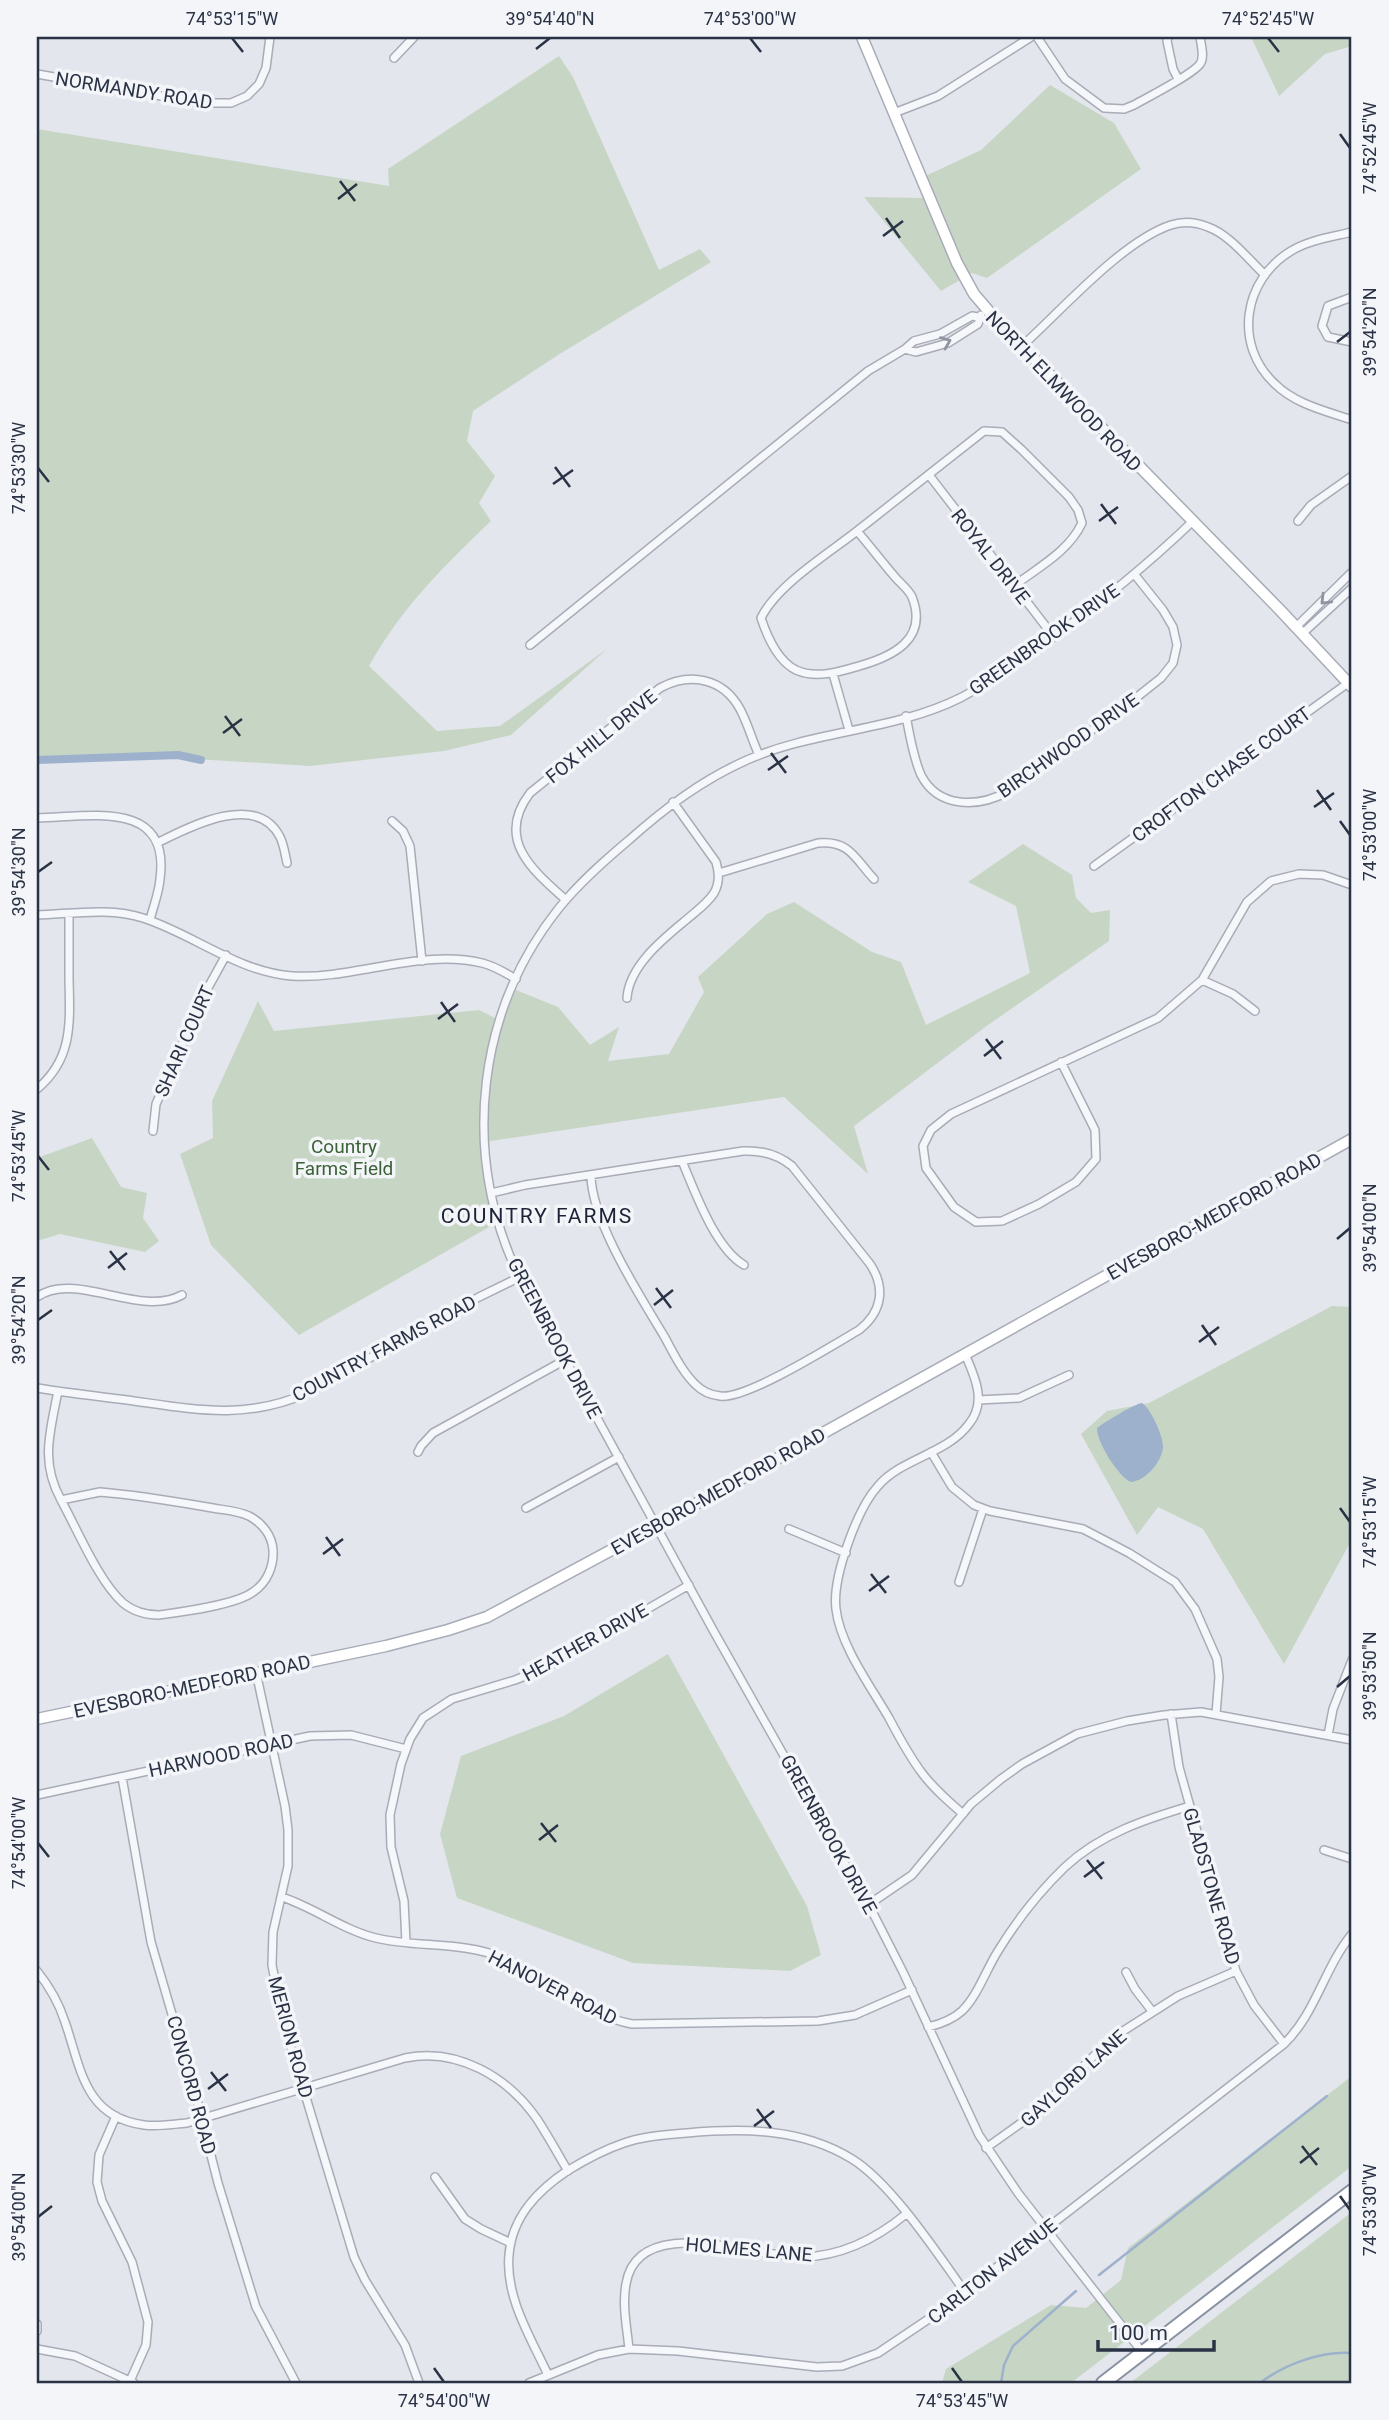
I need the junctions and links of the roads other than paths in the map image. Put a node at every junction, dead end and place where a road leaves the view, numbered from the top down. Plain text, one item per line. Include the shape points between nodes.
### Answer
1 (270, 37) edge
2 (414, 37) edge
3 (862, 37) edge
4 (1031, 37) edge
5 (1037, 37) edge
6 (1168, 37) edge
7 (1200, 37) edge
8 (394, 58) dead end
9 (37, 74) edge
10 (1178, 79) junction
11 (894, 113) junction
12 (1352, 232) edge
13 (1265, 275) junction
14 (1352, 297) edge
15 (982, 314) junction
16 (1352, 342) edge
17 (1021, 347) junction
18 (1352, 420) edge
19 (929, 475) junction
20 (1352, 476) edge
21 (1298, 521) dead end
22 (1192, 522) junction
23 (857, 531) junction
24 (1352, 572) edge
25 (1135, 575) junction
26 (1015, 585) junction
27 (1352, 588) edge
28 (1299, 630) junction
29 (1054, 637) junction
30 (530, 645) dead end
31 (834, 674) junction
32 (1350, 685) edge
33 (906, 716) junction
34 (849, 730) junction
35 (759, 755) junction
36 (674, 802) junction
37 (37, 818) edge
38 (393, 821) dead end
39 (157, 844) junction
40 (287, 863) dead end
41 (1094, 866) dead end
42 (719, 873) junction
43 (874, 879) dead end
44 (1352, 885) edge
45 (566, 900) junction
46 (69, 914) junction
47 (37, 915) edge
48 (150, 920) junction
49 (226, 954) junction
50 (422, 961) junction
51 (516, 979) junction
52 (1202, 980) junction
53 (627, 998) dead end
54 (1255, 1011) dead end
55 (1061, 1062) junction
56 (37, 1089) edge
57 (153, 1130) dead end
58 (1352, 1139) edge
59 (682, 1161) junction
60 (591, 1175) junction
61 (491, 1194) junction
62 (744, 1265) dead end
63 (520, 1277) junction
64 (182, 1295) dead end
65 (37, 1297) edge
66 (965, 1354) junction
67 (565, 1360) junction
68 (1069, 1375) dead end
69 (37, 1388) edge
70 (58, 1391) junction
71 (978, 1400) junction
72 (418, 1452) dead end
73 (931, 1452) junction
74 (619, 1457) junction
75 (61, 1500) junction
76 (526, 1508) dead end
77 (983, 1509) junction
78 (656, 1526) junction
79 (789, 1528) dead end
80 (846, 1553) junction
81 (959, 1582) dead end
82 (689, 1585) junction
83 (1352, 1660) edge
84 (256, 1672) junction
85 (1171, 1714) junction
86 (1216, 1714) junction
87 (37, 1719) edge
88 (1328, 1735) junction
89 (1352, 1740) edge
90 (270, 1745) junction
91 (406, 1749) junction
92 (122, 1777) junction
93 (37, 1795) edge
94 (1190, 1806) junction
95 (963, 1814) junction
96 (1324, 1850) dead end
97 (1352, 1859) edge
98 (282, 1897) junction
99 (869, 1905) junction
100 (1352, 1934) edge
101 (406, 1942) junction
102 (37, 1971) edge
103 (1236, 1971) junction
104 (1126, 1972) dead end
105 (912, 1990) junction
106 (1152, 2011) junction
107 (928, 2027) junction
108 (1284, 2044) junction
109 (304, 2090) junction
110 (116, 2116) junction
111 (202, 2118) junction
112 (986, 2148) junction
113 (568, 2171) junction
114 (435, 2177) dead end
115 (1352, 2191) edge
116 (905, 2214) junction
117 (1046, 2228) junction
118 (511, 2243) junction
119 (965, 2292) junction
120 (37, 2324) edge
121 (37, 2331) edge
122 (37, 2348) edge
123 (629, 2348) junction
124 (1143, 2353) junction
125 (548, 2375) junction
126 (132, 2382) edge
127 (296, 2383) edge
128 (419, 2383) edge
129 (529, 2383) edge
130 (1103, 2383) edge

1 - 9 street, NORMANDY ROAD via 259,84 231,103 201,103
2 - 8 street
3 - 11 street, NORTH ELMWOOD ROAD
4 - 11 street via 939,96
5 - 10 street via 1065,79 1111,110 1134,105
6 - 10 street
7 - 10 street via 1201,63
11 - 15 street, NORTH ELMWOOD ROAD
12 - 13 street via 1293,250
13 - 17 street via 1213,229 1186,222 1168,226 1116,258
13 - 18 street via 1247,319 1257,360 1285,393
14 - 16 street via 1328,306 1322,326 1328,337
15 - 17 street, NORTH ELMWOOD ROAD
15 - 30 street via 914,341 881,362
17 - 22 street, NORTH ELMWOOD ROAD
19 - 23 street
19 - 26 street, ROYAL DRIVE
19 - 26 street via 984,430 992,430 1002,432 1069,497 1082,523 1076,536
20 - 21 street via 1311,505
22 - 25 street, GREENBROOK DRIVE
22 - 28 street, NORTH ELMWOOD ROAD
23 - 31 street via 912,596 914,629 904,646 885,659
23 - 31 street via 783,589 761,618 767,638 793,669
24 -> 28 street
25 - 29 street, GREENBROOK DRIVE
25 - 33 street, BIRCHWOOD DRIVE via 1173,627 1177,645 1173,663 1137,697 1007,792 971,803 952,801 935,792 919,770
26 - 29 street, ROYAL DRIVE
27 - 28 street
28 - 32 street, NORTH ELMWOOD ROAD
29 - 33 street, GREENBROOK DRIVE via 958,699
31 - 34 street
32 - 41 street, CROFTON CHASE COURT
33 - 34 street, GREENBROOK DRIVE
34 - 35 street, GREENBROOK DRIVE
35 - 36 street, GREENBROOK DRIVE via 719,773
35 - 45 street, FOX HILL DRIVE via 735,702 713,683 677,680 644,700 530,793 519,811 516,831 520,850
36 - 42 street
36 - 45 street, GREENBROOK DRIVE
37 - 39 street via 130,818 145,827
38 - 50 street via 410,846
39 - 40 street via 212,819 242,814 261,819 276,831
39 - 48 street via 160,880
42 - 43 street via 828,842 846,848
42 - 53 street via 710,899 638,969
44 - 52 street via 1323,875 1299,874 1271,881 1247,902
45 - 51 street, GREENBROOK DRIVE via 534,944
46 - 47 street
46 - 48 street via 119,914
46 - 56 street via 68,1036 57,1067
48 - 49 street
49 - 50 street via 291,976
49 - 57 street, SHARI COURT via 156,1104
50 - 51 street via 482,962
51 - 61 street, GREENBROOK DRIVE via 500,1015 487,1075 483,1136
52 - 54 street via 1233,994
52 - 55 street via 1158,1018
55 - 55 street via 1095,1130 1096,1159 1076,1182 1039,1204 1002,1222 976,1222 954,1206 926,1168 923,1146 931,1130 951,1114
58 - 66 street, EVESBORO-MEDFORD ROAD
59 - 60 street
59 - 60 street via 754,1150 776,1155 792,1166 876,1273 880,1300 867,1324 741,1394 721,1397 702,1390 682,1367 629,1274 598,1210
59 - 62 street via 720,1240
60 - 61 street
61 - 63 street, GREENBROOK DRIVE via 503,1240
63 - 67 street, GREENBROOK DRIVE
63 - 70 street, COUNTRY FARMS ROAD via 307,1393 276,1405 221,1412
64 - 65 street via 158,1302 66,1288
66 - 71 street via 976,1378
66 - 78 street, EVESBORO-MEDFORD ROAD
67 - 72 street via 433,1433
67 - 74 street, GREENBROOK DRIVE
68 - 71 street via 1018,1398
69 - 70 street, COUNTRY FARMS ROAD
70 - 75 street via 48,1461
71 - 73 street via 970,1423
73 - 77 street via 953,1487
73 - 80 street via 878,1485
74 - 76 street
74 - 78 street, GREENBROOK DRIVE
75 - 75 street via 100,1492 244,1514 259,1522 269,1536 270,1570 260,1586 245,1597 169,1614 131,1609 117,1596
77 - 81 street
77 - 86 street via 1083,1530 1175,1582 1195,1609 1217,1659
78 - 82 street, GREENBROOK DRIVE
78 - 84 street, EVESBORO-MEDFORD ROAD via 468,1624
79 - 80 street
80 - 95 street via 835,1595 845,1641 920,1772
82 - 91 street, HEATHER DRIVE via 545,1668 437,1707 418,1724
82 - 99 street, GREENBROOK DRIVE
83 - 88 street
84 - 87 street, EVESBORO-MEDFORD ROAD
84 - 90 street, MERION ROAD
85 - 86 street
85 - 94 street, GLADSTONE ROAD
85 - 95 street via 1077,1734 1022,1764
86 - 88 street
88 - 89 street
90 - 91 street, HARWOOD ROAD via 341,1734
90 - 92 street, HARWOOD ROAD
90 - 98 street, MERION ROAD via 288,1830
91 - 101 street, HEATHER DRIVE via 389,1826 404,1901
92 - 93 street, HARWOOD ROAD
92 - 111 street, CONCORD ROAD via 151,1942
94 - 103 street, GLADSTONE ROAD
94 - 107 street via 1119,1831 1072,1861 1017,1922 967,2005 948,2021
95 - 99 street via 912,1875
96 - 97 street
98 - 101 street, HANOVER ROAD via 365,1935
98 - 109 street, MERION ROAD via 273,1932 272,1965
99 - 105 street, GREENBROOK DRIVE
100 - 108 street, CARLTON AVENUE via 1302,2024
101 - 105 street, HANOVER ROAD via 502,1957 596,2012 632,2024 818,2021 866,2011
102 - 110 street via 62,2014 84,2082 97,2101
103 - 106 street, GAYLORD LANE
103 - 108 street, GLADSTONE ROAD via 1254,2005
104 - 106 street
105 - 107 street, GREENBROOK DRIVE
106 - 112 street, GAYLORD LANE via 1106,2044 1024,2123
107 - 112 street, GREENBROOK DRIVE
108 - 117 street, CARLTON AVENUE
109 - 111 street
109 - 113 street via 417,2056 463,2060 522,2101
109 - 128 street, MERION ROAD via 354,2257 405,2345
110 - 111 street via 155,2126
110 - 126 street via 99,2155 97,2182 132,2262 148,2322 146,2345
111 - 127 street, CONCORD ROAD via 251,2295
112 - 117 street, GREENBROOK DRIVE
113 - 116 street via 606,2150 649,2137 747,2129 813,2141 851,2158 876,2178
113 - 118 street via 535,2196
114 - 118 street via 465,2219
115 - 124 highway
116 - 119 street
116 - 123 street, HOLMES LANE via 873,2237 824,2255 801,2257 683,2243 653,2247 638,2258 626,2283
117 - 119 street, CARLTON AVENUE
117 - 124 street, GREENBROOK DRIVE
118 - 125 street via 511,2287
119 - 123 street, CARLTON AVENUE via 889,2347 842,2365 803,2366
120 - 121 street
122 - 126 street via 75,2356
123 - 125 street, CARLTON AVENUE
124 - 130 highway
125 - 129 street, CARLTON AVENUE

